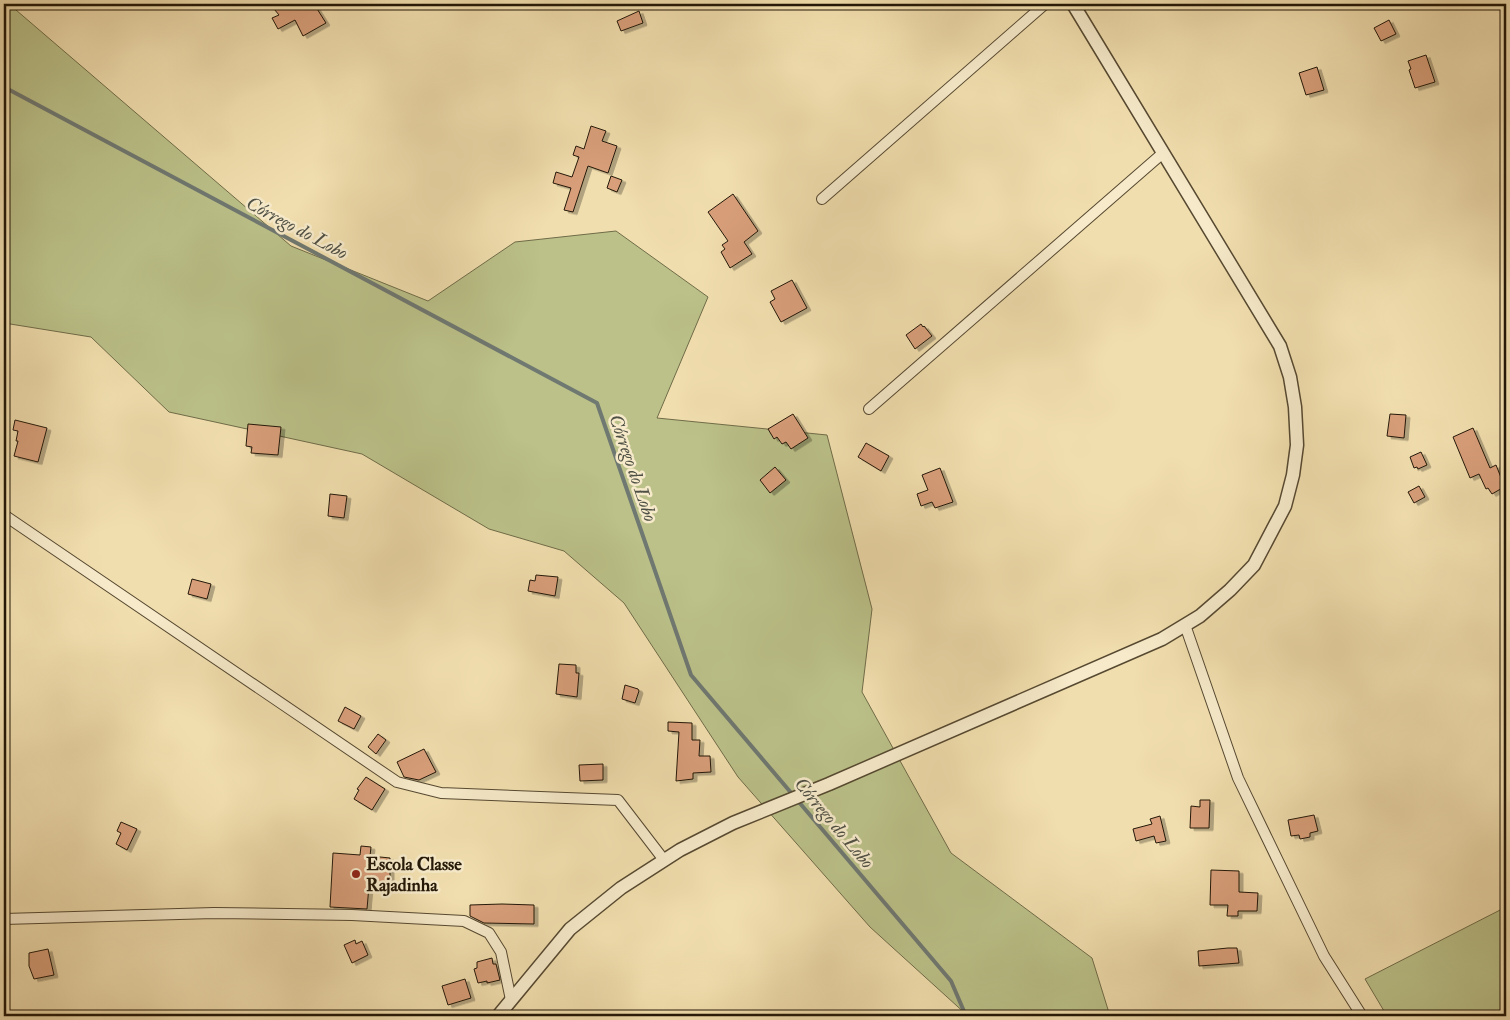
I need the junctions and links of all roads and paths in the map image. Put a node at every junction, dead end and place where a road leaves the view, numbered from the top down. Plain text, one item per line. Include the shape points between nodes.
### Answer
1 (1045, 4) edge
2 (1073, 4) edge
3 (1163, 153) junction
4 (822, 199) dead end
5 (868, 409) dead end
6 (4, 516) edge
7 (1185, 625) junction
8 (664, 860) junction
9 (4, 919) edge
10 (511, 1000) junction
11 (498, 1016) edge
12 (1362, 1016) edge

1 - 4 street
2 - 3 street
3 - 5 street
3 - 7 street via 1280,346 1290,377 1297,445 1285,506 1254,565 1216,603
6 - 8 street via 397,782 441,793 618,800
7 - 8 street via 1162,639 733,823
7 - 12 street via 1238,778 1324,956
8 - 10 street via 621,888 570,930
9 - 10 street via 214,913 464,921 489,933 502,952
10 - 11 street

